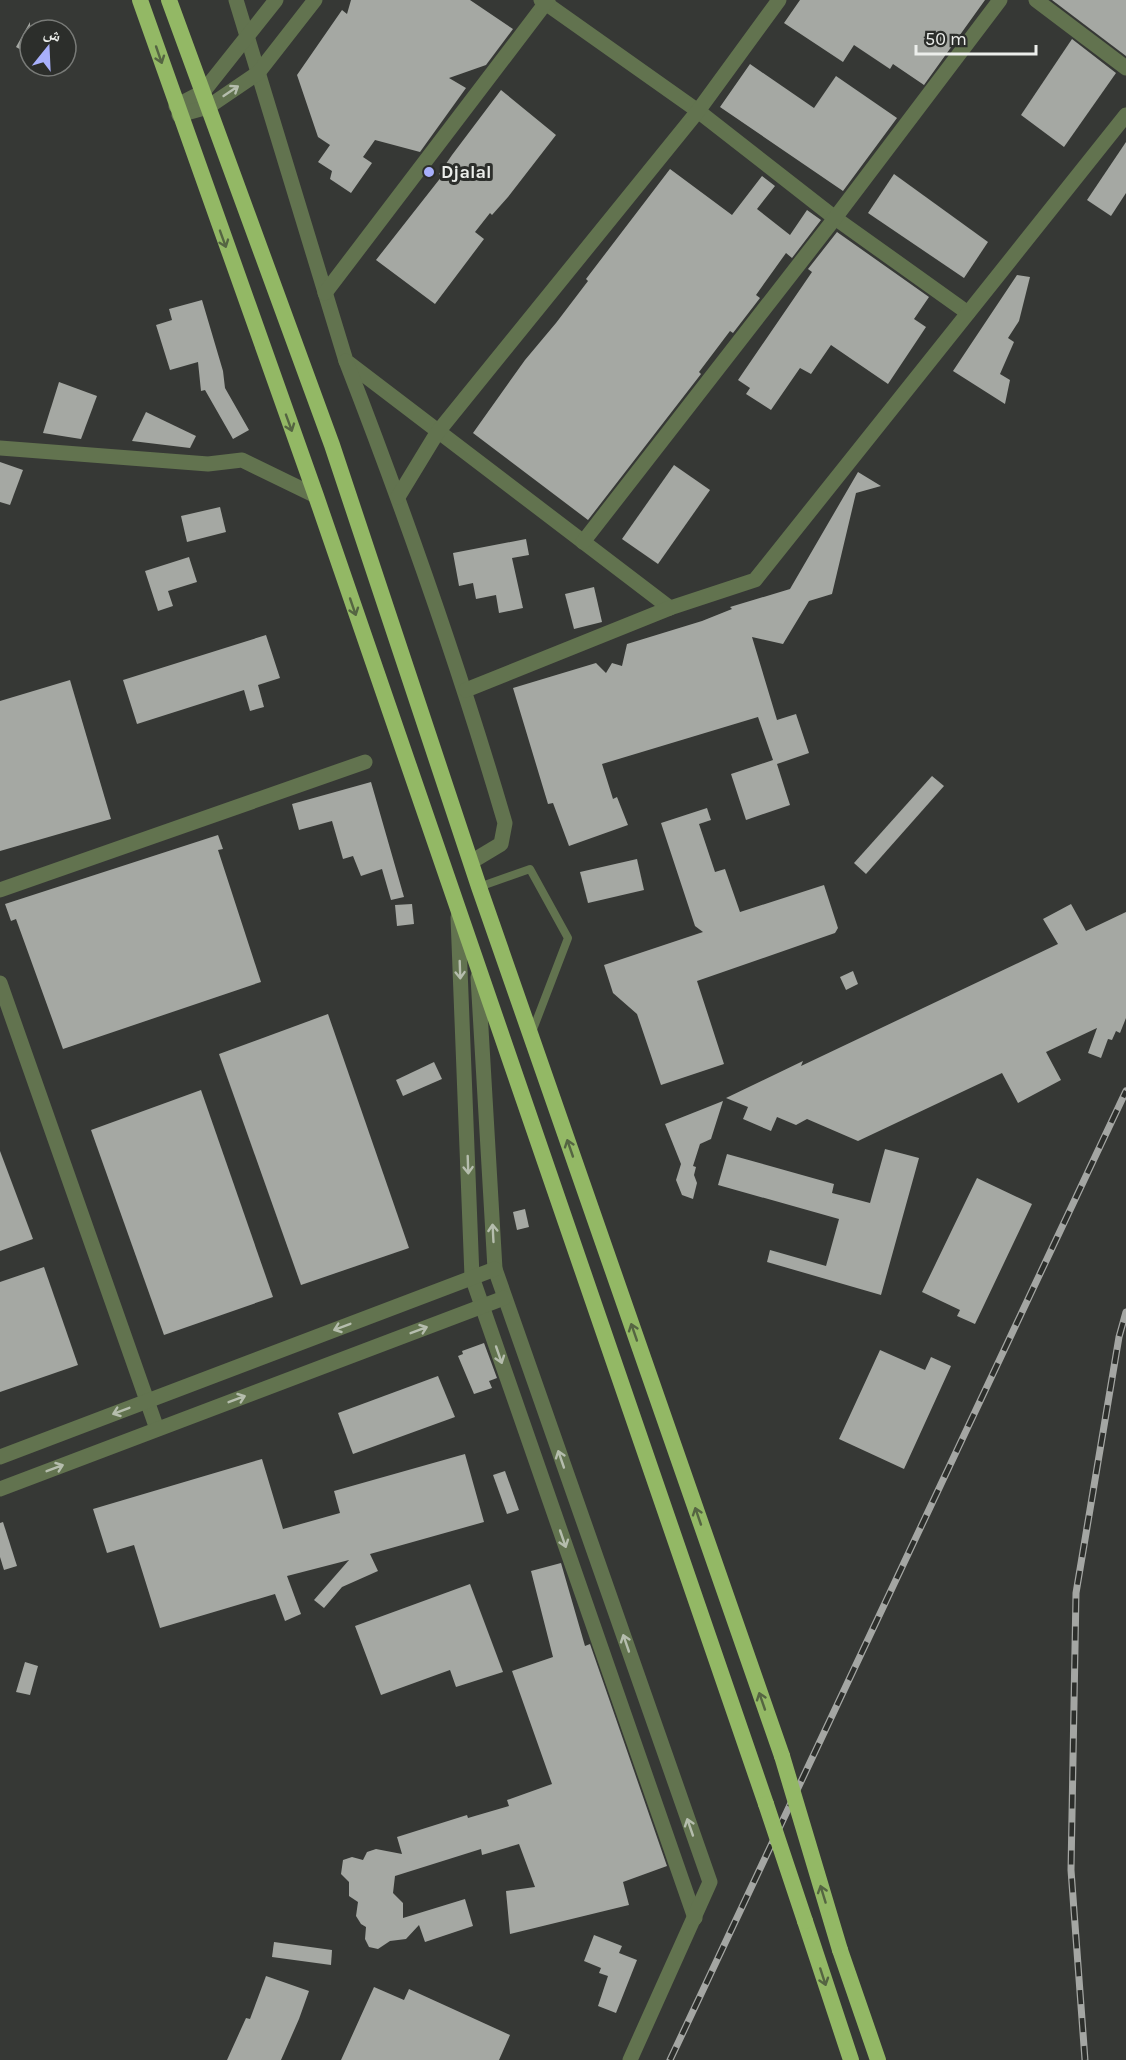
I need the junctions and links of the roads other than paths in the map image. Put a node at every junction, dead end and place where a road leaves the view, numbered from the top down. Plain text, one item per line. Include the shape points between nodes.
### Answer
1 (140, 0) edge
2 (169, 0) edge
3 (236, 0) edge
4 (276, 0) edge
5 (315, 0) edge
6 (779, 0) edge
7 (1000, 0) edge
8 (1036, 0) edge
9 (544, 1) edge
10 (247, 36) junction
11 (1126, 68) edge
12 (258, 73) junction
13 (205, 99) junction
14 (177, 111) junction
15 (698, 111) junction
16 (1126, 115) edge
17 (835, 218) junction
18 (325, 293) junction
19 (968, 313) junction
20 (346, 361) junction
21 (437, 433) junction
22 (0, 448) edge
23 (315, 496) junction
24 (398, 497) junction
25 (583, 542) junction
26 (670, 608) junction
27 (466, 690) junction
28 (365, 762) dead end
29 (471, 862) junction
30 (479, 886) junction
31 (0, 890) edge
32 (458, 911) junction
33 (478, 968) junction
34 (0, 983) edge
35 (531, 1035) junction
36 (495, 1269) junction
37 (472, 1277) junction
38 (504, 1298) junction
39 (482, 1306) junction
40 (146, 1401) junction
41 (157, 1430) junction
42 (0, 1457) edge
43 (0, 1489) edge
44 (695, 1918) junction
45 (630, 2060) edge
46 (850, 2060) edge
47 (878, 2060) edge

1 -> 14 highway
2 - 13 highway
3 - 10 street
4 - 10 street
5 - 12 street
6 - 15 street
7 - 17 street
8 - 11 street
9 - 15 street
9 - 18 street
10 - 12 street
10 - 13 street
13 -> 12 street
12 - 18 street
13 - 14 street
13 - 29 highway via 332,445
14 -> 23 highway
15 - 17 street
15 - 21 street
16 - 19 street
17 - 19 street
17 - 25 street
18 - 20 street
19 - 26 street via 755,580
20 - 21 street
20 - 24 street
21 - 24 street
21 - 25 street
22 - 23 street via 208,464 243,460
23 -> 32 highway
24 - 27 street
25 - 26 street
26 - 27 street
27 - 29 street via 505,823 501,844
28 - 31 street
29 - 30 highway
30 - 35 highway
30 - 35 lane via 530,869 568,938
32 - 33 highway
32 -> 37 street
36 -> 33 street
33 -> 46 highway, bridge via 766,1804
34 - 40 street
47 -> 35 highway, bridge via 840,1950 782,1756
36 - 37 street
36 - 38 street
37 - 39 street
37 -> 40 street
38 - 39 street
44 -> 38 street via 710,1882
41 -> 39 street
39 -> 44 street
40 - 41 street
40 -> 42 street
43 -> 41 street
44 - 45 street

